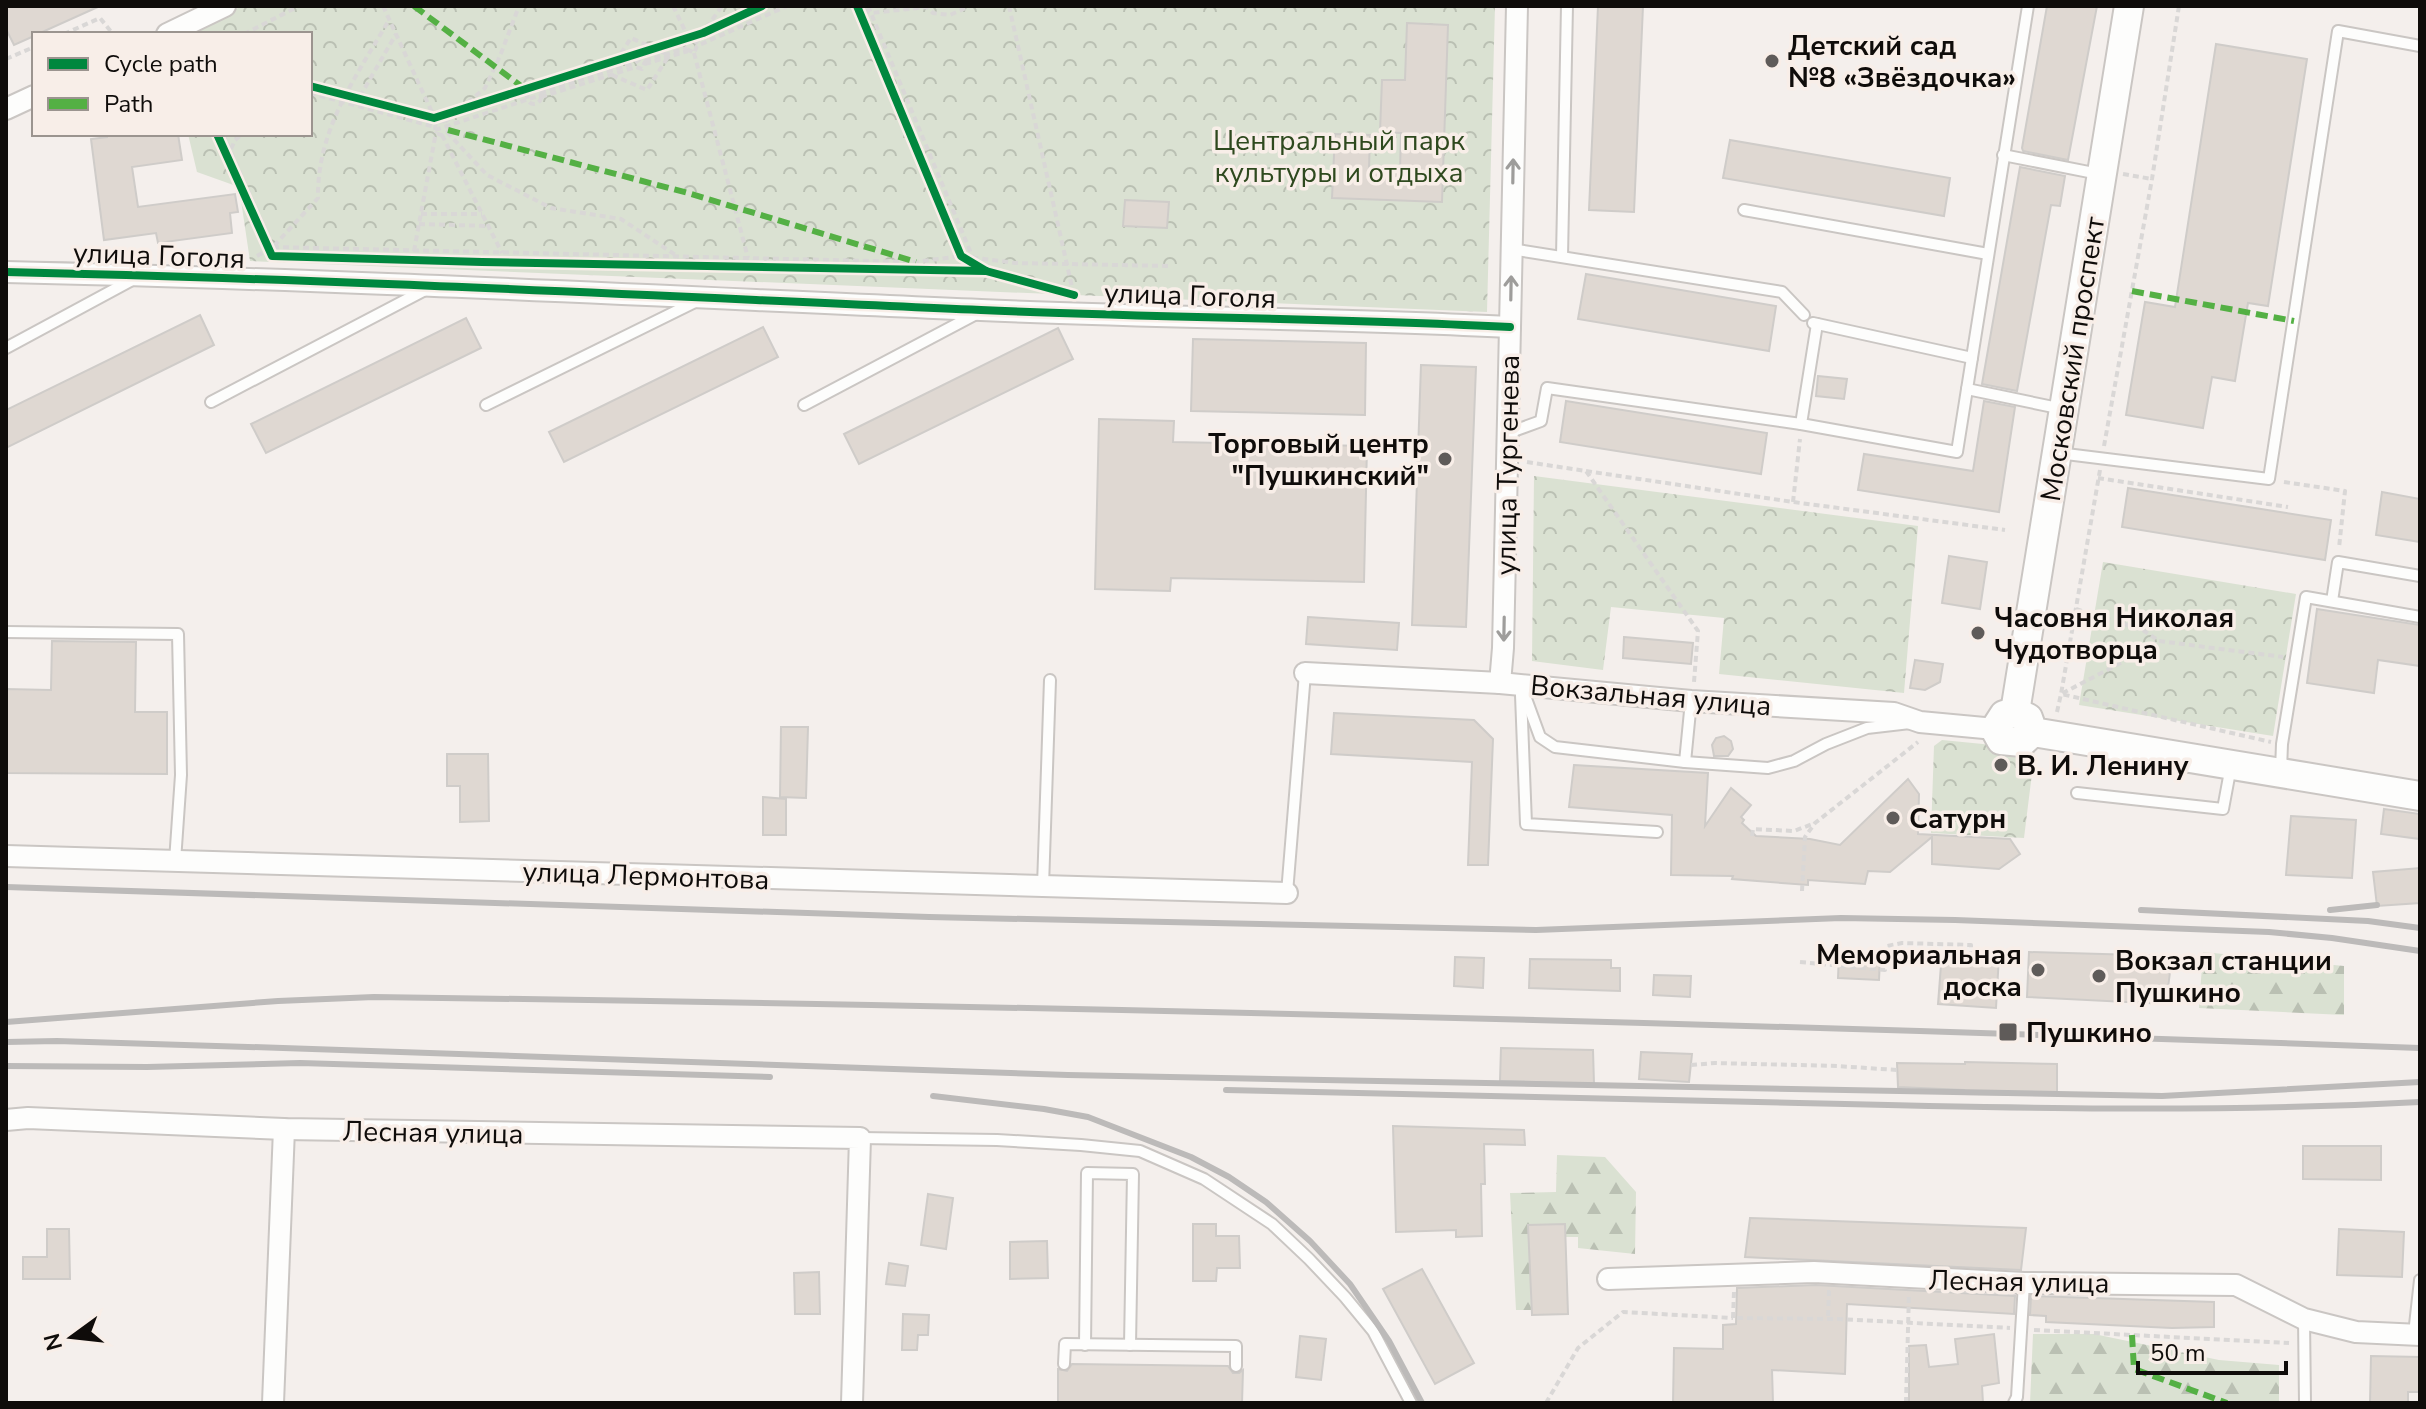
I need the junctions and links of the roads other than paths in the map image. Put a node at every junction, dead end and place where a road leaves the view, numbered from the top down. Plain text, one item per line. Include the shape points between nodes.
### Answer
1 (225, 6) edge
2 (1517, 6) edge
3 (1567, 6) edge
4 (2028, 6) edge
5 (2129, 6) edge
6 (171, 32) edge
7 (2420, 46) edge
8 (32, 97) edge
9 (6, 109) edge
10 (2003, 155) junction
11 (2102, 174) junction
12 (1744, 210) dead end
13 (1511, 249) junction
14 (1988, 254) junction
15 (1562, 256) junction
16 (6, 272) edge
17 (141, 275) junction
18 (431, 287) junction
19 (706, 296) junction
20 (983, 310) junction
21 (1811, 321) junction
22 (1510, 327) junction
23 (6, 348) edge
24 (1972, 358) junction
25 (1967, 389) junction
26 (211, 402) dead end
27 (486, 405) dead end
28 (804, 405) dead end
29 (2064, 409) junction
30 (1801, 424) junction
31 (1508, 433) junction
32 (2057, 452) junction
33 (2420, 576) edge
34 (2332, 601) junction
35 (2420, 617) edge
36 (6, 632) edge
37 (1305, 673) joint
38 (1050, 680) dead end
39 (1510, 684) junction
40 (1691, 701) junction
41 (2024, 727) junction
42 (1920, 731) junction
43 (2281, 758) junction
44 (1685, 762) junction
45 (2231, 764) junction
46 (2419, 791) edge
47 (2077, 793) dead end
48 (1657, 832) dead end
49 (6, 856) edge
50 (175, 861) junction
51 (1043, 886) junction
52 (1287, 893) joint
53 (6, 1120) edge
54 (284, 1129) junction
55 (860, 1138) junction
56 (1608, 1279) dead end
57 (2420, 1280) edge
58 (2024, 1283) junction
59 (2304, 1319) junction
60 (2417, 1334) edge
61 (1085, 1345) junction
62 (1130, 1345) junction
63 (1064, 1364) dead end
64 (1236, 1366) dead end
65 (273, 1403) edge
66 (852, 1403) edge
67 (1411, 1403) edge
68 (2014, 1403) edge
69 (2305, 1403) edge

1 - 6 street
13 -> 2 street, улица Тургенева
3 - 15 lane
4 - 10 lane
5 - 11 main road, Московский проспект
7 - 32 lane via 2338,31 2269,479
8 - 9 street
10 - 11 lane
10 - 14 lane
11 - 29 main road, Московский проспект
12 - 14 lane
13 - 15 lane
22 -> 13 street, улица Тургенева
14 - 24 lane
15 - 21 lane via 1782,292
16 - 17 street, улица Гоголя
17 - 18 street, улица Гоголя
17 - 23 lane
18 - 19 street, улица Гоголя
18 - 26 lane
19 - 20 street, улица Гоголя
19 - 27 lane
20 - 22 street, улица Гоголя
20 - 28 lane
21 - 24 lane
21 - 30 lane
22 - 31 street, улица Тургенева
24 - 25 lane
25 - 29 lane
25 - 30 lane via 1957,452
29 - 32 main road, Московский проспект
30 - 31 lane via 1547,388 1541,421
31 -> 39 street, улица Тургенева via 1503,648
32 - 41 main road, Московский проспект
33 - 34 lane via 2338,562
34 - 35 lane
34 - 43 lane via 2306,597
36 - 50 lane via 178,634 181,775
37 - 39 street, Вокзальная улица
37 - 52 lane
38 - 51 lane
39 - 40 street, Вокзальная улица
39 - 44 lane via 1540,737 1555,747
39 - 48 lane via 1526,824
40 - 42 street, Вокзальная улица via 1894,713
40 - 44 lane
41 - 42 street, Вокзальная улица
41 - 45 main road, Вокзальная улица
42 - 44 lane via 1867,728 1768,768
43 - 45 main road, Вокзальная улица
43 - 46 main road, Вокзальная улица
45 - 47 lane via 2223,809
49 - 50 street, улица Лермонтова
50 - 51 street, улица Лермонтова
51 - 52 street, улица Лермонтова
53 - 54 street, Лесная улица
54 - 55 street, Лесная улица
54 - 65 street
55 - 66 street
55 - 67 lane via 997,1140 1140,1151 1204,1179 1272,1224 1345,1297 1373,1331
56 - 58 street, Лесная улица via 1814,1272
57 - 60 lane
58 - 59 street, Лесная улица via 2236,1285
58 - 68 lane
59 - 60 street, Лесная улица via 2356,1332
59 - 69 lane
61 - 62 lane
61 - 62 lane via 1087,1173 1133,1174
61 - 63 lane via 1065,1344
62 - 64 lane via 1236,1346

